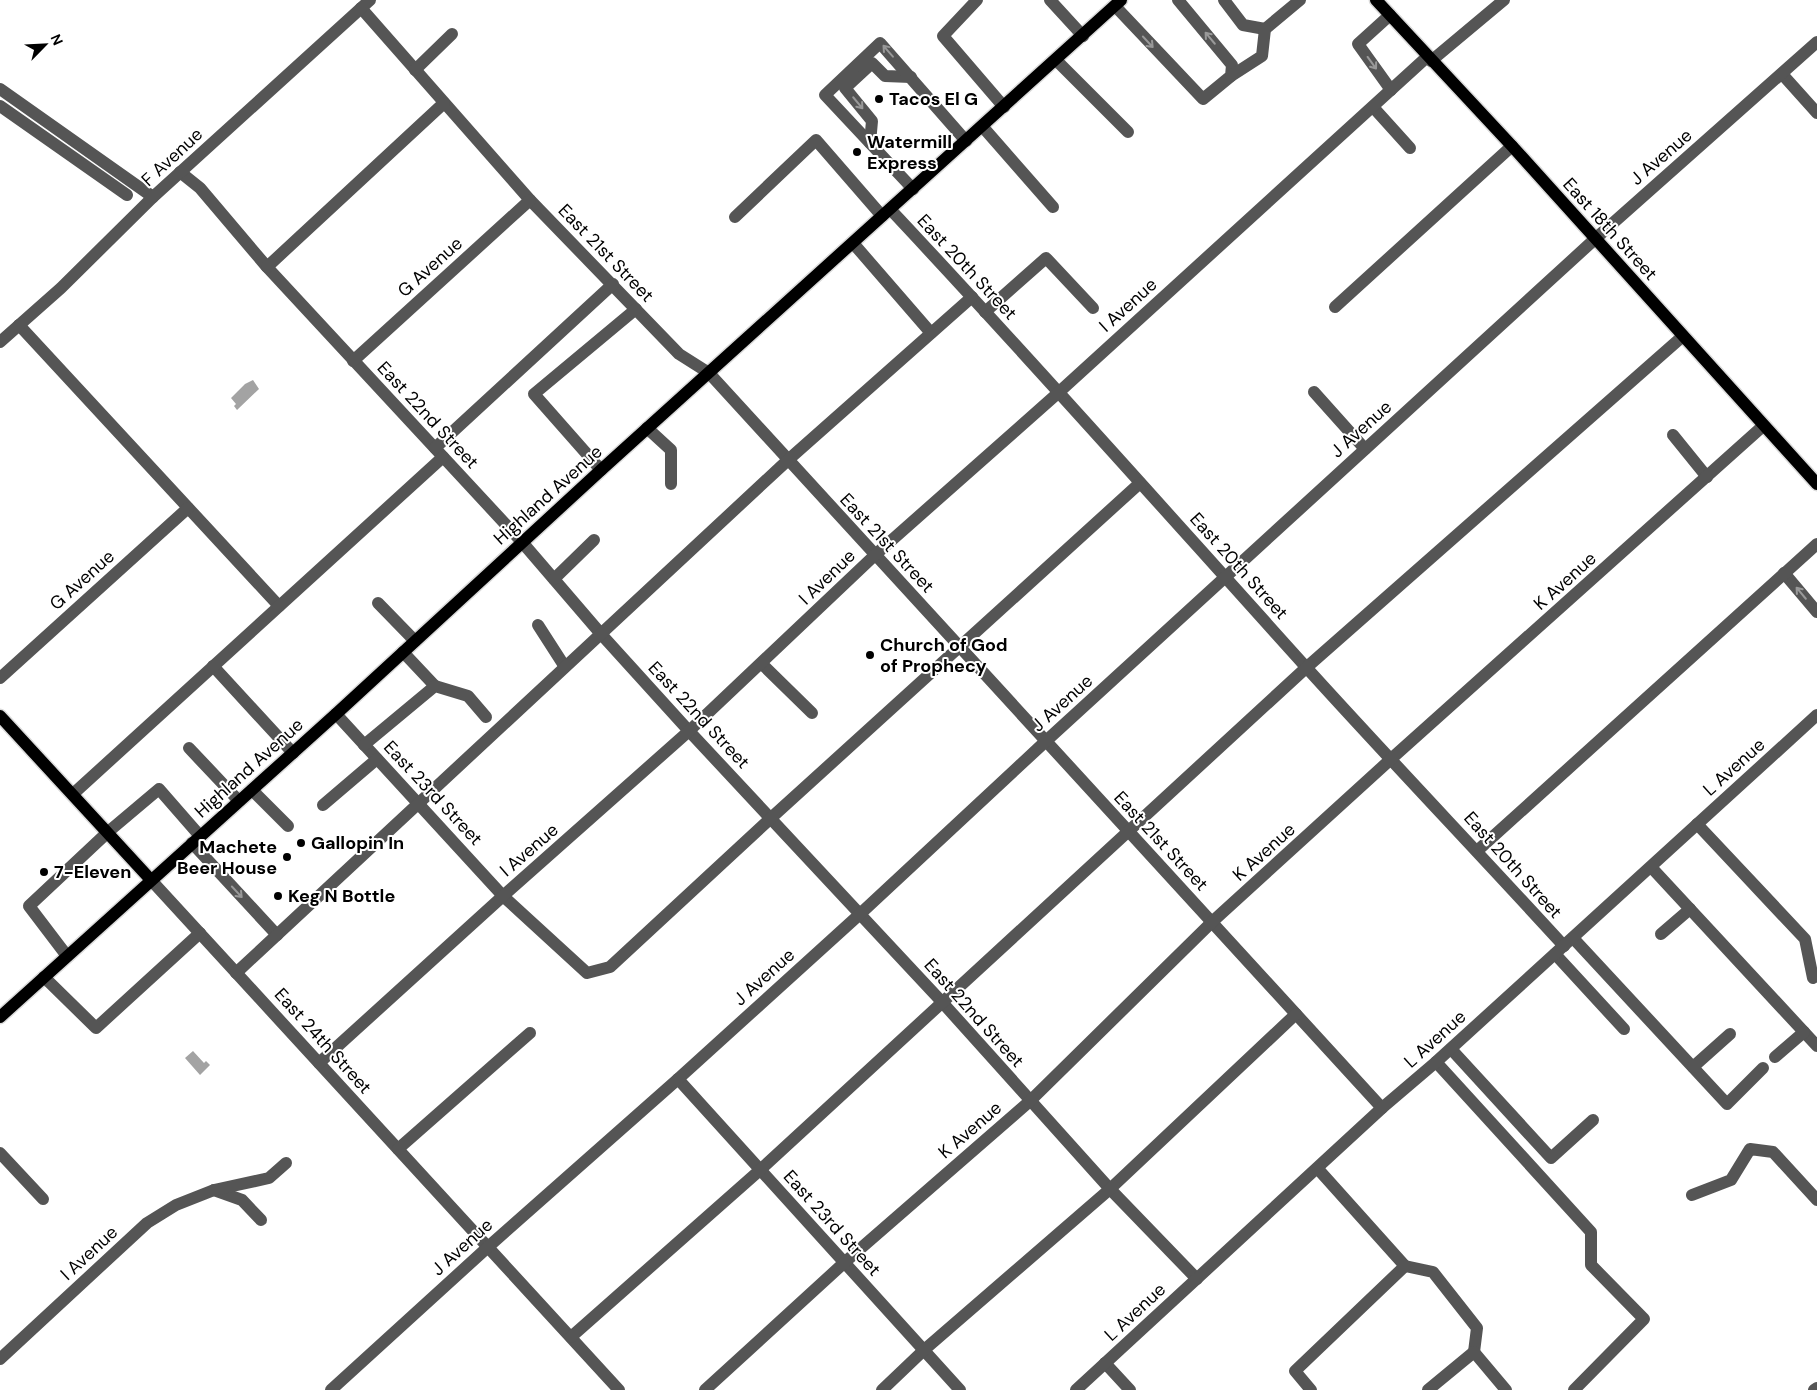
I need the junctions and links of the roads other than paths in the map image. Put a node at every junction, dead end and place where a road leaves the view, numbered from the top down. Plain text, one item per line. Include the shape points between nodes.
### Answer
1 (977, 0) edge
2 (1050, 0) edge
3 (1178, 0) edge
4 (1224, 0) edge
5 (1300, 0) edge
6 (1376, 0) edge
7 (1504, 0) edge
8 (1118, 3) edge
9 (366, 4) edge
10 (1390, 15) junction
11 (1265, 30) junction
12 (452, 34) dead end
13 (1083, 36) junction
14 (1817, 42) edge
15 (1429, 59) junction
16 (1056, 60) junction
17 (415, 70) junction
18 (1782, 74) junction
19 (1231, 76) junction
20 (911, 77) junction
21 (0, 89) edge
22 (1391, 90) junction
23 (444, 103) junction
24 (0, 106) edge
25 (1004, 107) junction
26 (1373, 107) junction
27 (1817, 113) edge
28 (982, 126) junction
29 (1128, 132) dead end
30 (966, 141) junction
31 (870, 143) junction
32 (1512, 146) junction
33 (1410, 148) dead end
34 (180, 172) junction
35 (913, 189) junction
36 (127, 195) dead end
37 (153, 197) junction
38 (530, 200) junction
39 (1053, 207) dead end
40 (886, 212) junction
41 (735, 217) dead end
42 (1595, 239) junction
43 (853, 243) junction
44 (267, 267) junction
45 (613, 284) junction
46 (972, 297) junction
47 (1334, 307) dead end
48 (1093, 308) dead end
49 (636, 309) junction
50 (985, 312) junction
51 (19, 325) junction
52 (931, 333) junction
53 (1683, 336) junction
54 (0, 342) edge
55 (353, 361) junction
56 (709, 374) junction
57 (1314, 392) dead end
58 (1058, 393) junction
59 (1763, 426) junction
60 (647, 428) junction
61 (1673, 436) dead end
62 (1365, 449) junction
63 (439, 452) junction
64 (788, 460) junction
65 (602, 470) junction
66 (1707, 477) junction
67 (1140, 483) junction
68 (671, 484) dead end
69 (1817, 484) edge
70 (188, 508) junction
71 (594, 540) dead end
72 (522, 542) junction
73 (1817, 544) edge
74 (875, 556) junction
75 (1784, 574) junction
76 (1226, 576) junction
77 (554, 578) junction
78 (378, 603) dead end
79 (279, 606) junction
80 (1817, 612) edge
81 (538, 625) dead end
82 (601, 634) junction
83 (415, 641) junction
84 (959, 646) junction
85 (403, 652) junction
86 (762, 664) junction
87 (213, 666) junction
88 (1307, 667) junction
89 (565, 668) junction
90 (0, 678) edge
91 (435, 686) junction
92 (812, 713) dead end
93 (336, 714) junction
94 (1817, 715) edge
95 (0, 716) edge
96 (486, 718) dead end
97 (689, 732) junction
98 (1046, 741) junction
99 (364, 745) junction
100 (189, 748) dead end
101 (293, 753) junction
102 (377, 759) junction
103 (1391, 759) junction
104 (252, 790) junction
105 (73, 794) junction
106 (239, 801) junction
107 (417, 803) junction
108 (323, 805) dead end
109 (771, 818) junction
110 (1697, 824) junction
111 (288, 826) dead end
112 (1128, 831) junction
113 (108, 832) junction
114 (196, 840) junction
115 (1477, 851) junction
116 (1651, 867) junction
117 (151, 880) junction
118 (503, 896) junction
119 (1690, 909) junction
120 (860, 914) junction
121 (1212, 922) junction
122 (200, 933) junction
123 (277, 934) junction
124 (1661, 934) dead end
125 (1564, 946) junction
126 (67, 956) junction
127 (236, 973) junction
128 (44, 977) junction
129 (1813, 978) dead end
130 (942, 1002) junction
131 (1296, 1014) junction
132 (0, 1017) edge
133 (1624, 1029) dead end
134 (1804, 1032) junction
135 (530, 1033) dead end
136 (1730, 1034) dead end
137 (1817, 1046) edge
138 (1451, 1049) junction
139 (1775, 1057) dead end
140 (1436, 1062) junction
141 (319, 1063) junction
142 (1693, 1067) junction
143 (1763, 1068) dead end
144 (678, 1079) junction
145 (1030, 1101) junction
146 (1382, 1108) junction
147 (1593, 1120) dead end
148 (398, 1149) junction
149 (0, 1153) edge
150 (286, 1163) dead end
151 (1318, 1169) junction
152 (760, 1170) junction
153 (1110, 1189) junction
154 (214, 1190) junction
155 (1692, 1195) dead end
156 (43, 1198) dead end
157 (1817, 1200) edge
158 (261, 1220) dead end
159 (488, 1247) junction
160 (844, 1262) junction
161 (1405, 1266) junction
162 (1197, 1279) junction
163 (571, 1337) junction
164 (924, 1350) junction
165 (1474, 1352) junction
166 (0, 1359) edge
167 (1105, 1363) junction
168 (331, 1390) edge
169 (619, 1390) edge
170 (705, 1390) edge
171 (882, 1390) edge
172 (960, 1390) edge
173 (1076, 1390) edge
174 (1130, 1390) edge
175 (1311, 1390) edge
176 (1428, 1390) edge
177 (1506, 1390) edge
178 (1574, 1390) edge

1 - 25 street via 943,36
2 - 13 street
19 -> 3 street via 1232,65
4 - 11 street via 1243,25
5 - 11 street
6 - 10 main road, East 18th Street
7 - 15 street, I Avenue
8 - 13 main road, Highland Avenue
8 -> 19 street via 1202,99
9 - 17 street, East 21st Street
9 - 34 street, F Avenue
10 - 15 main road, East 18th Street
10 -> 22 street via 1358,44
11 - 19 street via 1262,56
12 - 17 street
13 - 16 main road, Highland Avenue
14 - 18 street, J Avenue
15 - 22 street, I Avenue
15 - 32 main road, East 18th Street
16 - 25 main road, Highland Avenue
16 - 29 street
17 - 23 street, East 21st Street
18 - 27 street
18 - 42 street, J Avenue
20 - 30 street
20 -> 31 street via 885,76 872,63 845,88 872,120
20 -> 31 street via 880,43 825,95
21 - 37 street
22 - 26 street, I Avenue
23 - 38 street, East 21st Street
23 - 44 street
24 - 36 street
25 - 28 main road, Highland Avenue
26 - 33 street
26 - 58 street, I Avenue
28 - 30 main road, Highland Avenue
28 - 39 street
30 - 35 main road, Highland Avenue
31 - 35 street
32 - 42 main road, East 18th Street
32 - 47 street
34 - 37 street, F Avenue
34 - 44 street, East 22nd Street via 200,188
35 - 40 main road, Highland Avenue
37 - 51 street, F Avenue
38 - 45 street, East 21st Street
38 - 55 street, G Avenue
40 - 41 street, East 20th Street via 816,140
40 - 43 main road, Highland Avenue
40 - 46 street, East 20th Street
42 - 53 main road, East 18th Street
42 - 62 street, J Avenue
43 - 52 street
43 - 56 main road, Highland Avenue
44 - 55 street, East 22nd Street
45 - 49 street, East 21st Street
45 - 63 street
46 - 50 street, East 20th Street
46 - 52 street
48 - 50 street via 1046,258
49 - 56 street, East 21st Street via 680,354
49 - 65 street via 534,394
50 - 58 street, East 20th Street
51 - 54 street, F Avenue
51 - 70 street
52 - 64 street
53 - 59 main road, East 18th Street
53 - 88 street
55 - 63 street, East 22nd Street
56 - 60 main road, Highland Avenue
56 - 64 street, East 21st Street
57 - 62 street
58 - 67 street, East 20th Street
58 - 74 street, I Avenue
59 - 66 street, K Avenue
59 - 69 main road, East 18th Street
60 - 65 main road, Highland Avenue
60 - 68 street via 671,450
61 - 66 street
62 - 76 street, J Avenue
63 - 72 street, East 22nd Street
63 - 79 street
64 - 74 street, East 21st Street
64 - 82 street
65 - 72 main road, Highland Avenue
66 - 103 street, K Avenue
67 - 76 street, East 20th Street
67 - 84 street
70 - 79 street
70 - 90 street, G Avenue
71 - 77 street
72 - 77 street, East 22nd Street
72 - 83 main road, Highland Avenue
73 - 75 street
74 - 84 street, East 21st Street
74 - 86 street, I Avenue
80 -> 75 street
75 - 115 street
76 - 88 street, East 20th Street
76 - 98 street, J Avenue
77 - 82 street, East 22nd Street
78 - 83 street
79 - 87 street
81 - 89 street
82 - 89 street
82 - 97 street, East 22nd Street
83 - 85 main road, Highland Avenue
84 - 98 street, East 21st Street
84 - 109 street
85 - 91 street
85 - 93 main road, Highland Avenue
86 - 92 street
86 - 97 street, I Avenue
87 - 101 street
87 - 105 street
88 - 103 street, East 20th Street
88 - 112 street
89 - 107 street
91 - 96 street via 468,696
91 - 99 street
93 - 99 street, East 23rd Street
93 - 101 main road, Highland Avenue
94 - 110 street, L Avenue
95 - 105 main road, East 24th Street
97 - 109 street, East 22nd Street
97 - 118 street, I Avenue
98 - 112 street, East 21st Street
98 - 120 street, J Avenue
99 - 102 street, East 23rd Street
100 - 106 street
101 - 104 main road, Highland Avenue
102 - 107 street, East 23rd Street
102 - 108 street
103 - 115 street, East 20th Street
103 - 121 street, K Avenue
104 - 106 main road, Highland Avenue
104 - 111 street
105 - 113 main road, East 24th Street
106 - 114 main road, Highland Avenue
107 - 118 street, East 23rd Street
107 - 123 street
109 - 118 street, East 23rd Street via 610,967 600,971 587,973
109 - 120 street, East 22nd Street
110 - 116 street, L Avenue
110 - 129 street via 1805,939
112 - 121 street, East 21st Street
112 - 130 street
113 - 114 street via 159,789
113 - 117 main road, East 24th Street
113 - 126 street via 29,906
114 - 117 main road, Highland Avenue
114 -> 123 street
115 - 125 street, East 20th Street
116 - 119 street
116 - 125 street, L Avenue
117 - 122 street, East 24th Street
117 - 126 main road, Highland Avenue
118 - 141 street, I Avenue
119 - 124 street
119 - 134 street
120 - 130 street, East 22nd Street
120 - 144 street, J Avenue
121 - 131 street, East 21st Street
121 - 145 street, K Avenue
122 - 127 street, East 24th Street
122 - 128 street via 96,1028
123 - 127 street
125 - 133 street
125 - 138 street, L Avenue
125 - 142 street
126 - 128 main road, Highland Avenue
127 - 141 street, East 24th Street
128 - 132 main road, Highland Avenue
130 - 145 street, East 22nd Street
130 - 152 street
131 - 146 street, East 21st Street
131 - 153 street
134 - 137 street
134 - 139 street
135 - 148 street
136 - 142 street
138 - 140 street, L Avenue
138 - 147 street via 1551,1158
140 - 146 street, L Avenue
140 - 178 street via 1591,1232 1591,1266 1644,1319
141 - 148 street, East 24th Street
142 - 143 street via 1727,1104
144 - 152 street, East 23rd Street
144 - 159 street, J Avenue
145 - 153 street, East 22nd Street
145 - 160 street, K Avenue
146 - 151 street, L Avenue
148 - 159 street, East 24th Street
149 - 156 street
150 - 154 street, I Avenue via 270,1178
151 - 161 street
151 - 162 street, L Avenue
152 - 160 street, East 23rd Street
152 - 163 street
153 - 162 street, East 22nd Street
153 - 164 street
154 - 158 street via 242,1200
154 - 166 street, I Avenue via 176,1205 147,1224
155 - 157 street via 1731,1180 1750,1149 1773,1152
159 - 163 street, East 24th Street
159 - 168 street, J Avenue
160 - 164 street, East 23rd Street
160 - 170 street, K Avenue
161 - 165 street via 1433,1272 1477,1328
161 - 175 street via 1295,1371
162 - 167 street, L Avenue
163 - 169 street, East 24th Street
164 - 171 street
164 - 172 street, East 23rd Street
165 - 176 street
165 - 177 street
167 - 173 street, L Avenue
167 - 174 street

